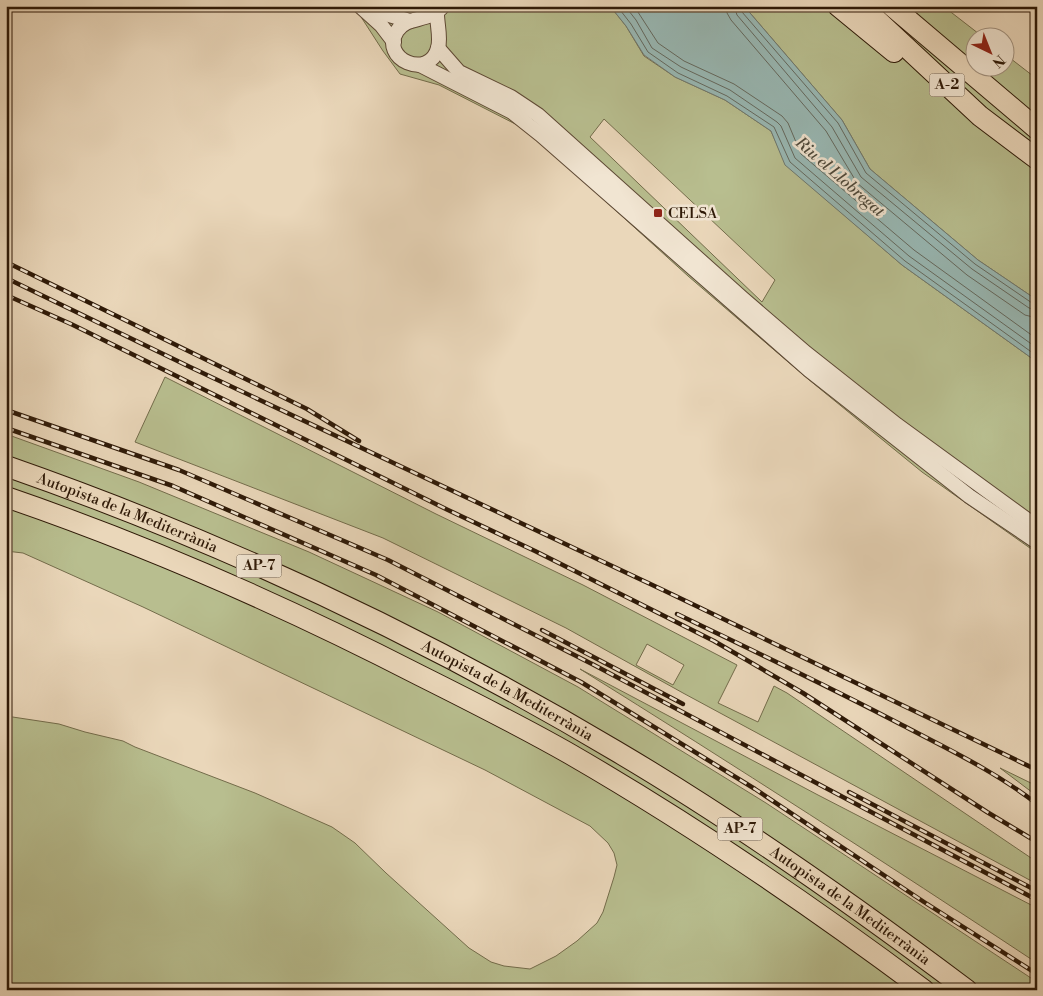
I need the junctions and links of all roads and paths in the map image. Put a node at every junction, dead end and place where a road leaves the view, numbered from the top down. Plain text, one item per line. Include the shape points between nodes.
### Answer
1 (360, 6) edge
2 (376, 6) edge
3 (838, 6) edge
4 (862, 6) edge
5 (892, 6) edge
6 (908, 6) edge
7 (440, 10) edge
8 (414, 21) junction
9 (394, 42) junction
10 (438, 42) junction
11 (953, 59) junction
12 (420, 65) junction
13 (980, 116) junction
14 (1037, 129) edge
15 (1037, 159) edge
16 (6, 466) edge
17 (6, 498) edge
18 (1037, 527) edge
19 (1037, 542) edge
20 (924, 990) edge
21 (967, 990) edge

1 - 9 street via 382,24
2 - 8 street via 389,15
3 - 13 highway
4 - 13 highway, A-2
5 - 11 highway, A-2
6 - 11 highway
7 - 8 street
7 - 10 street
8 - 9 street via 399,29
8 - 10 street via 430,25
9 - 12 street via 401,60
10 - 12 street via 433,58
10 - 18 street via 459,72 511,97 538,115 806,353 897,425
11 - 14 highway, A-2
12 - 19 street via 512,112 808,370 969,496
13 - 15 highway, A-2
16 - 21 highway, Autopista de la Mediterrània / AP-7 via 104,502 275,574 502,686 729,821 845,900
17 - 20 highway, Autopista de la Mediterrània / AP-7 via 128,542 258,596 508,720 714,842

